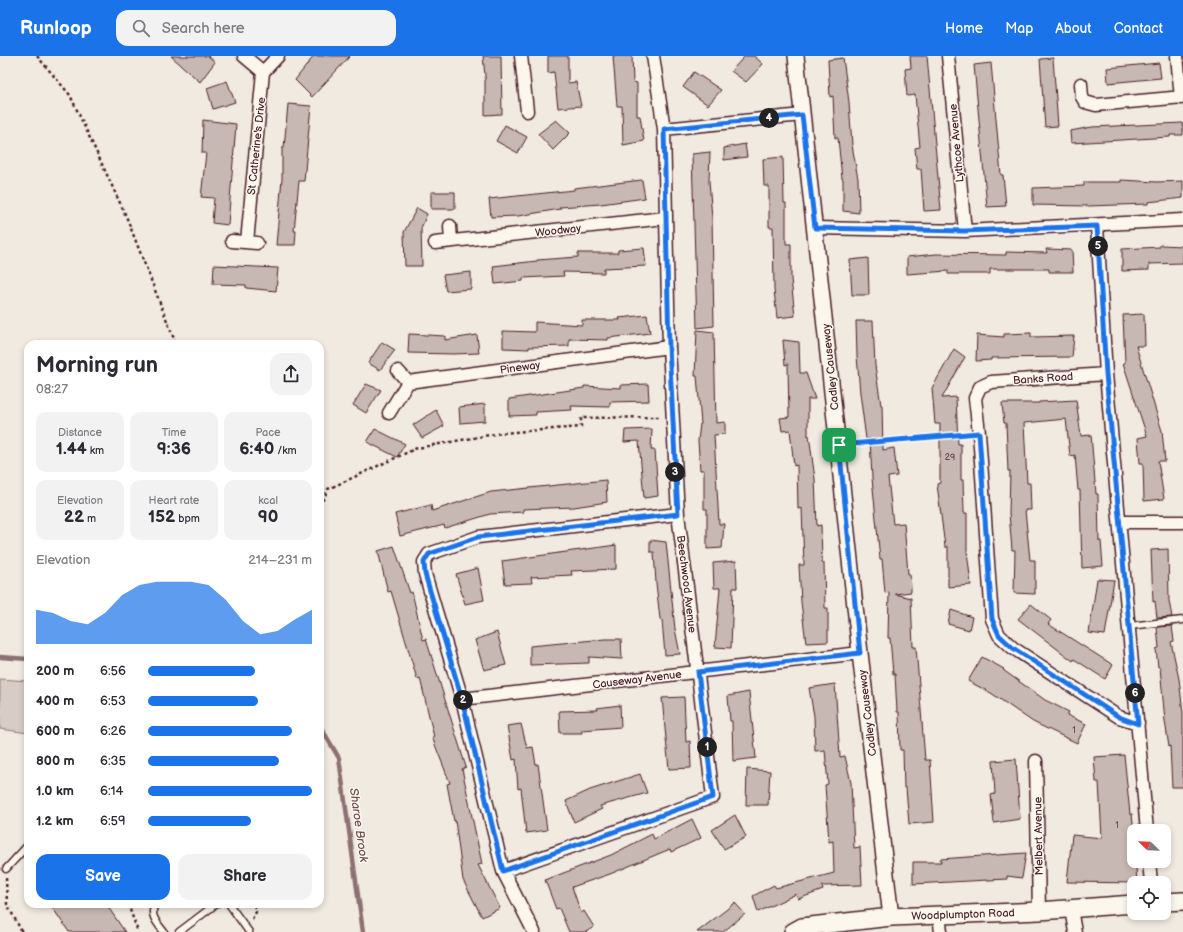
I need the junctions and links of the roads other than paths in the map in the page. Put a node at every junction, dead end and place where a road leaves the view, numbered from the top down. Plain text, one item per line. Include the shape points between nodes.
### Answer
1 (244, 56) edge
2 (278, 56) edge
3 (521, 56) edge
4 (653, 56) edge
5 (796, 56) edge
6 (948, 56) edge
7 (1177, 56) edge
8 (263, 72) junction
9 (1081, 84) dead end
10 (1182, 98) edge
11 (527, 111) dead end
12 (802, 115) junction
13 (664, 129) junction
14 (665, 218) junction
15 (1183, 220) edge
16 (450, 226) dead end
17 (1097, 226) junction
18 (815, 228) junction
19 (964, 231) junction
20 (232, 241) dead end
21 (451, 241) junction
22 (435, 243) dead end
23 (669, 347) junction
24 (398, 371) dead end
25 (1106, 374) junction
26 (408, 382) junction
27 (389, 413) dead end
28 (678, 514) junction
29 (1120, 522) junction
30 (1183, 522) edge
31 (1183, 620) edge
32 (1129, 626) junction
33 (860, 653) junction
34 (698, 672) junction
35 (462, 699) junction
36 (1138, 724) junction
37 (1036, 760) dead end
38 (1145, 824) edge
39 (24, 849) edge
40 (6, 868) road end
41 (503, 871) junction
42 (1183, 901) edge
43 (1171, 902) edge
44 (1127, 905) edge
45 (153, 908) edge
46 (211, 908) edge
47 (231, 908) edge
48 (1071, 909) junction
49 (1039, 911) junction
50 (939, 915) junction
51 (891, 916) junction
52 (164, 932) edge
53 (179, 932) edge
54 (249, 932) edge
55 (534, 932) edge
56 (793, 932) edge
57 (941, 932) edge
58 (1075, 932) edge

1 - 8 street
2 - 8 street
3 - 11 street
4 - 13 street, Beechwood Avenue
5 - 12 street, Cadley Causeway
6 - 19 street, Lythcoe Avenue
7 - 10 street
8 - 20 street, St Catherine's Drive via 252,242
9 - 10 street via 1085,102 1096,105
12 - 13 street
12 - 18 street, Cadley Causeway
13 - 14 street, Beechwood Avenue
14 - 21 street, Woodway
14 - 23 street, Beechwood Avenue
15 - 17 street
16 - 21 street
17 - 19 street
17 - 25 street
18 - 19 street
18 - 33 street, Cadley Causeway
21 - 22 street, Woodway
23 - 26 street, Pineway
23 - 28 street, Beechwood Avenue
24 - 26 street
25 - 29 street
25 - 36 street, Banks Road via 991,382 980,386 975,398 992,619 999,635 1013,648 1119,717
26 - 27 street
28 - 34 street, Beechwood Avenue
28 - 35 street via 478,537 429,554 424,562 425,574
29 - 30 street
29 - 32 street
31 - 32 lane
32 - 36 street
33 - 34 street, Causeway Avenue
33 - 51 street, Cadley Causeway
34 - 35 street, Causeway Avenue
34 - 41 street, Beechwood Avenue via 713,797
35 - 41 street
36 - 38 street
37 - 49 street, Melbert Avenue
39 - 40 lane
41 - 55 street
42 - 43 main road
44 - 48 main road, Woodplumpton Road
45 - 52 lane via 153,917
46 - 53 lane
47 - 54 lane
48 - 49 main road, Woodplumpton Road
48 - 58 street
49 - 50 main road, Woodplumpton Road
50 - 51 main road, Woodplumpton Road
50 - 57 street
51 - 56 main road, Woodplumpton Road via 802,927

